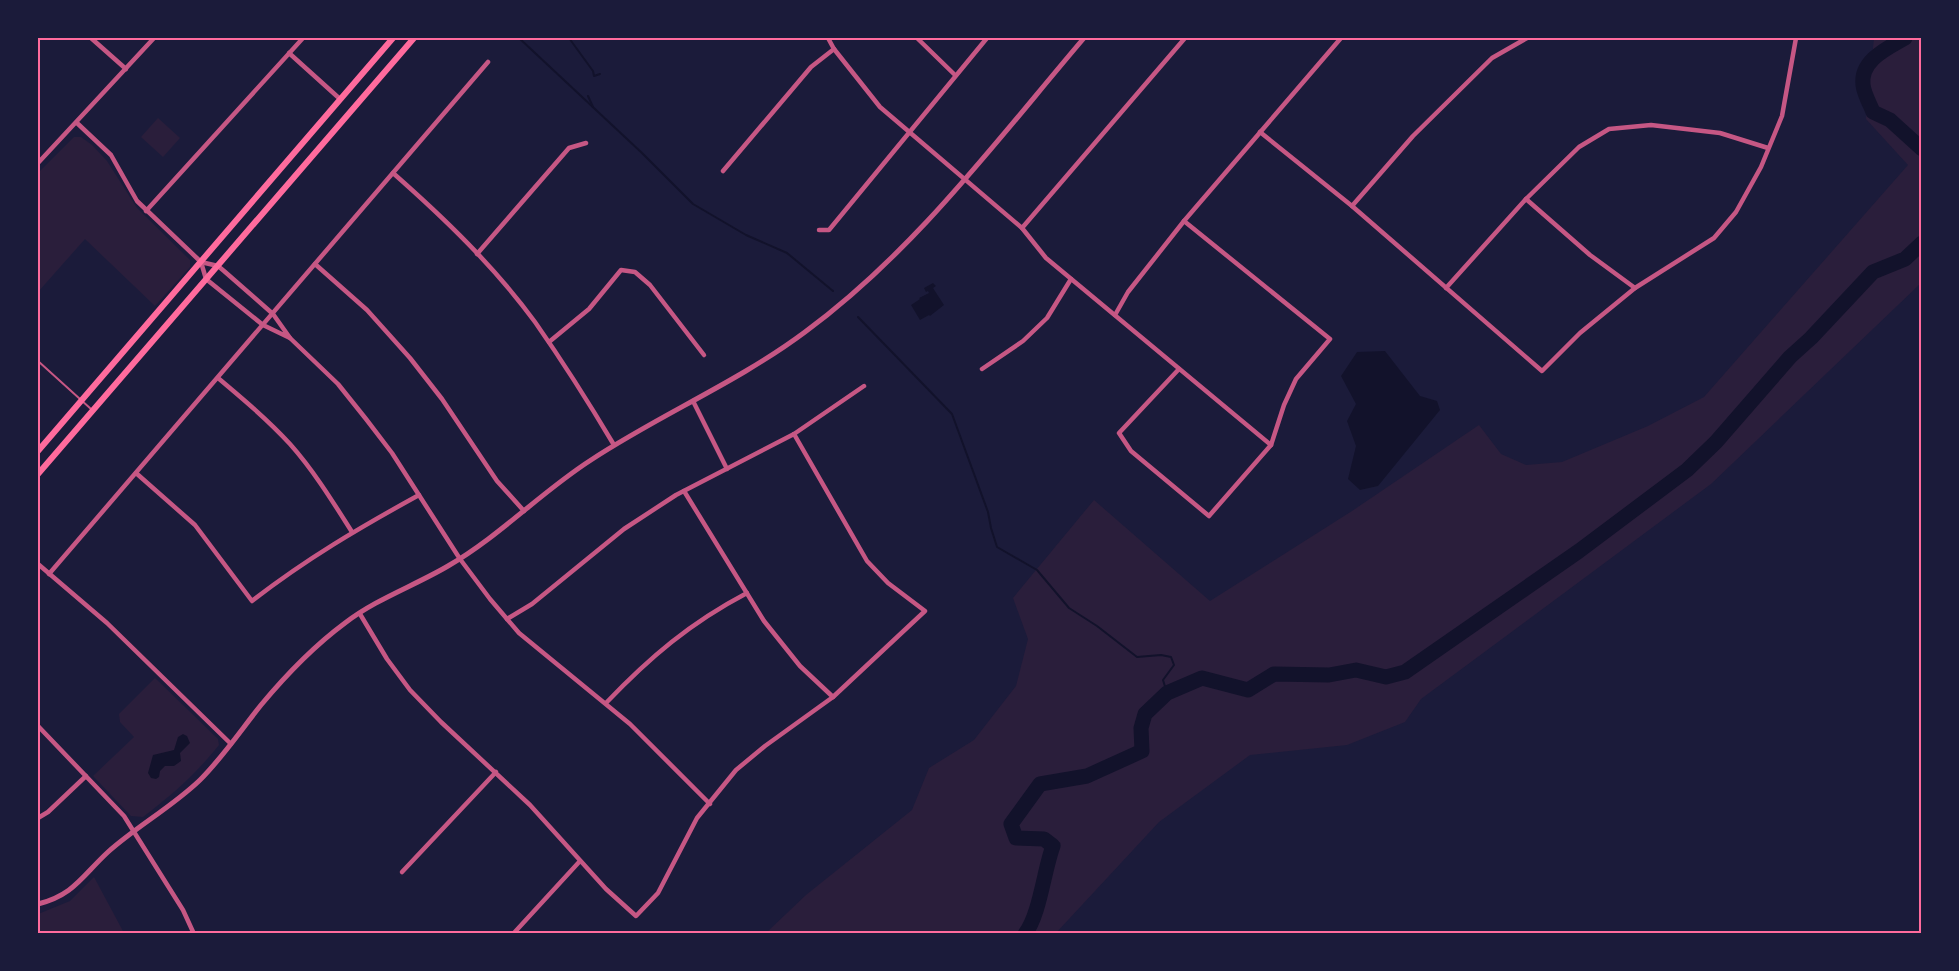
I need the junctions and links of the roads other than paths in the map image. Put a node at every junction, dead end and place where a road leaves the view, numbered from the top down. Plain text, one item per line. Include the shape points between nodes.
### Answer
1 (91, 38) edge
2 (154, 38) edge
3 (303, 38) edge
4 (393, 38) edge
5 (414, 38) edge
6 (828, 38) edge
7 (918, 38) edge
8 (987, 38) edge
9 (1084, 38) edge
10 (1185, 38) edge
11 (1338, 38) edge
12 (1527, 38) edge
13 (1796, 38) edge
14 (834, 49) junction
15 (290, 53) junction
16 (488, 62) dead end
17 (126, 69) junction
18 (955, 75) junction
19 (340, 99) junction
20 (77, 123) junction
21 (909, 131) junction
22 (1260, 132) junction
23 (585, 143) dead end
24 (1768, 148) junction
25 (38, 163) edge
26 (723, 171) dead end
27 (393, 173) junction
28 (964, 179) junction
29 (1526, 199) junction
30 (1352, 206) junction
31 (146, 211) junction
32 (1185, 221) junction
33 (1022, 228) junction
34 (819, 230) dead end
35 (477, 254) junction
36 (201, 262) junction
37 (315, 264) junction
38 (218, 266) junction
39 (206, 279) junction
40 (1071, 279) junction
41 (1446, 288) junction
42 (1635, 288) junction
43 (273, 314) junction
44 (1115, 315) junction
45 (262, 325) junction
46 (290, 338) junction
47 (549, 342) junction
48 (704, 355) dead end
49 (38, 361) edge
50 (982, 369) dead end
51 (1179, 369) junction
52 (218, 378) junction
53 (864, 386) dead end
54 (81, 400) junction
55 (693, 400) junction
56 (93, 411) junction
57 (794, 434) junction
58 (614, 445) junction
59 (1271, 445) junction
60 (38, 451) edge
61 (727, 469) junction
62 (136, 473) junction
63 (38, 474) edge
64 (684, 491) junction
65 (419, 495) junction
66 (524, 511) junction
67 (352, 532) junction
68 (460, 559) junction
69 (38, 564) edge
70 (49, 574) junction
71 (747, 593) junction
72 (360, 614) junction
73 (507, 619) junction
74 (833, 697) junction
75 (606, 703) junction
76 (38, 726) edge
77 (231, 744) junction
78 (496, 772) junction
79 (86, 776) junction
80 (710, 804) junction
81 (38, 818) edge
82 (135, 832) junction
83 (580, 861) junction
84 (402, 872) dead end
85 (38, 904) edge
86 (194, 933) edge
87 (513, 933) edge

1 - 17 street
2 - 17 street
3 - 15 street
4 - 19 main road
5 - 38 main road
6 - 14 street
7 - 18 street
8 - 18 street
9 - 28 street
10 - 33 street
11 - 22 street
12 - 30 street via 1492,58 1413,136
13 - 24 street via 1782,116
14 - 21 street via 880,107
14 - 26 street via 811,67
15 - 19 street
15 - 31 street
16 - 27 street
17 - 20 street
18 - 21 street
19 - 36 main road
20 - 25 street
20 - 31 street via 111,155 130,192
21 - 28 street
21 - 34 street via 829,230
22 - 30 street
22 - 32 street
23 - 35 street via 569,148
24 - 29 street via 1720,133 1652,125 1609,129 1579,147
24 - 42 street via 1736,212 1714,238
27 - 35 street
27 - 37 street
28 - 33 street
28 - 55 street via 889,260 806,332
29 - 41 street
29 - 42 street
30 - 41 street
31 - 36 street
32 - 44 street via 1128,292
32 - 59 street via 1330,339 1296,379
33 - 40 street via 1046,258
35 - 47 street
36 - 38 street
36 - 39 street
36 - 54 main road
37 - 43 street
37 - 66 street via 367,310 410,358 497,481
38 - 39 main road
38 - 43 street
39 - 45 street
39 - 56 main road
40 - 44 street
40 - 50 street via 1047,318 1023,341
41 - 42 street via 1542,371 1580,333
43 - 45 street
43 - 46 street
44 - 51 street
45 - 46 street
45 - 52 street
46 - 65 street via 338,384
47 - 48 street via 589,309 621,270 635,272 650,285
47 - 58 street
49 - 54 lane
51 - 59 street
51 - 59 street via 1119,433 1131,451 1209,516
52 - 62 street
52 - 67 street via 290,444
53 - 57 street
54 - 56 lane
54 - 60 main road
55 - 58 street
55 - 61 street
56 - 63 main road
57 - 61 street
57 - 74 street via 867,561 925,611
58 - 66 street
61 - 64 street
62 - 67 street via 195,525 252,601
62 - 70 street
64 - 71 street
64 - 73 street via 624,529 532,604
65 - 67 street
65 - 68 street
66 - 68 street
68 - 72 street
68 - 73 street
69 - 70 street
70 - 77 street via 107,623
71 - 74 street via 781,645
71 - 75 street via 713,611 645,663
72 - 77 street via 303,658
72 - 78 street via 410,690
73 - 75 street
74 - 80 street via 742,765
75 - 80 street
76 - 79 street
77 - 82 street via 172,806
78 - 83 street
78 - 84 street
79 - 81 street
79 - 82 street
80 - 83 street via 697,818 658,893 636,916
82 - 85 street via 108,852 70,891
82 - 86 street
83 - 87 street

